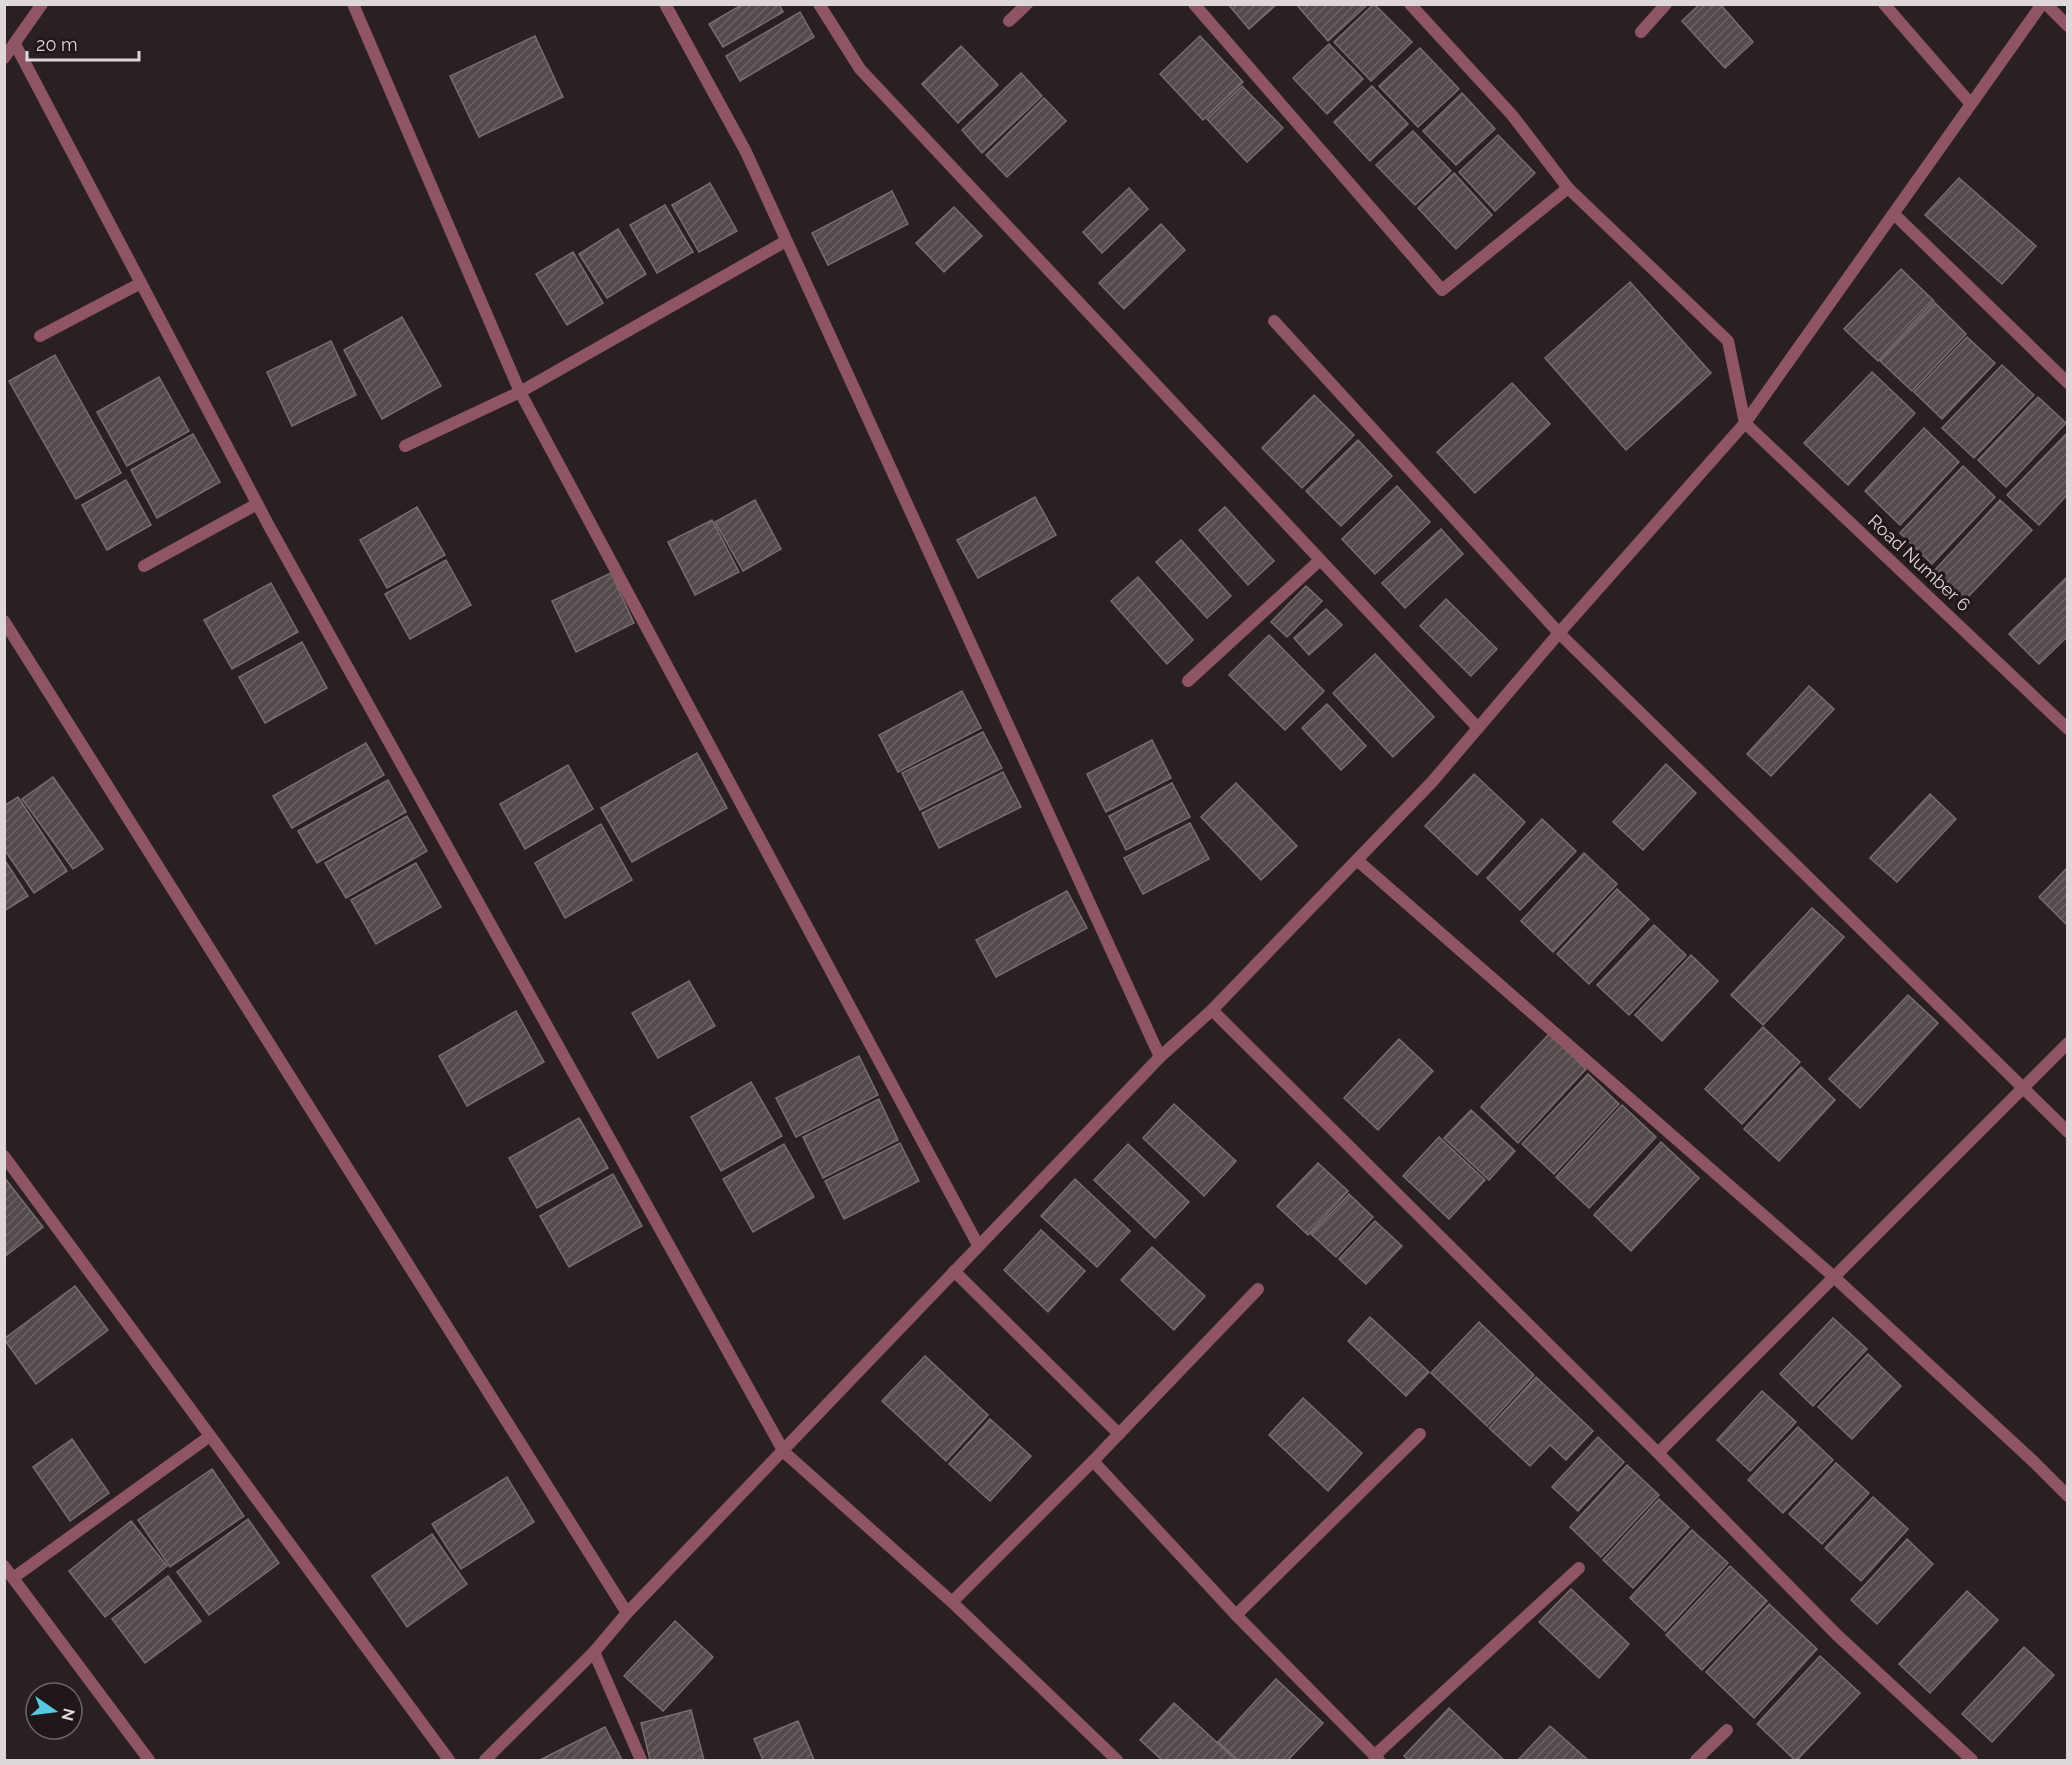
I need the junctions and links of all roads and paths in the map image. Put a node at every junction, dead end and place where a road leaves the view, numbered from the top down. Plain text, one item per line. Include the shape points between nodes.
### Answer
1 (42, 4) edge
2 (353, 4) edge
3 (665, 4) edge
4 (819, 4) edge
5 (1027, 4) edge
6 (1194, 4) edge
7 (1410, 4) edge
8 (1666, 4) edge
9 (1884, 4) edge
10 (2044, 4) edge
11 (1009, 21) dead end
12 (2067, 26) edge
13 (1641, 32) dead end
14 (15, 44) junction
15 (4, 58) edge
16 (1970, 103) junction
17 (1569, 188) junction
18 (1894, 214) junction
19 (786, 241) junction
20 (141, 284) junction
21 (1274, 321) dead end
22 (39, 336) dead end
23 (2067, 383) edge
24 (520, 392) junction
25 (1745, 423) junction
26 (405, 446) dead end
27 (257, 504) junction
28 (1320, 560) junction
29 (144, 566) dead end
30 (4, 621) edge
31 (1559, 633) junction
32 (1188, 681) dead end
33 (1478, 728) junction
34 (2067, 729) edge
35 (1357, 860) junction
36 (1212, 1010) junction
37 (2067, 1043) edge
38 (1160, 1057) junction
39 (2022, 1088) junction
40 (2067, 1132) edge
41 (5, 1159) edge
42 (978, 1245) junction
43 (954, 1271) junction
44 (1834, 1277) junction
45 (1258, 1289) dead end
46 (1119, 1434) junction
47 (1420, 1434) dead end
48 (210, 1436) junction
49 (784, 1452) junction
50 (1658, 1453) junction
51 (1093, 1461) junction
52 (2067, 1496) edge
53 (4, 1566) edge
54 (1579, 1569) dead end
55 (13, 1578) junction
56 (952, 1602) junction
57 (627, 1613) junction
58 (1236, 1615) junction
59 (594, 1652) junction
60 (1727, 1730) dead end
61 (1377, 1758) edge
62 (149, 1761) edge
63 (449, 1761) edge
64 (485, 1761) edge
65 (641, 1761) edge
66 (1117, 1761) edge
67 (1696, 1761) edge
68 (1971, 1761) edge

1 - 14 street
2 - 24 street
3 - 19 street via 746,152
4 - 28 street via 860,69
5 - 11 street
6 - 17 street via 1442,290
7 - 17 street via 1512,115
8 - 13 street
9 - 16 street
10 - 12 street
10 - 16 street
14 - 15 street
14 - 20 street
16 - 18 street
17 - 25 street via 1728,341
18 - 23 street
18 - 25 street
19 - 24 street
19 - 38 street
20 - 22 street
20 - 27 street
21 - 31 street
24 - 26 street
24 - 42 street
25 - 31 street
25 - 34 street, Road Number 6
27 - 29 street
27 - 49 street
28 - 32 street
28 - 33 street
30 - 57 street
31 - 33 street
31 - 39 street
33 - 35 street
35 - 36 street
35 - 44 street
36 - 38 street
36 - 50 street
37 - 39 street
38 - 42 street
39 - 40 street
39 - 44 street
41 - 48 street
42 - 43 street
43 - 46 street
43 - 49 street
44 - 50 street
44 - 52 street
45 - 46 street
46 - 51 street
47 - 58 street
48 - 55 street
48 - 63 street
49 - 56 street
49 - 57 street
50 - 68 street via 1837,1635
51 - 56 street
51 - 58 street
53 - 55 street
54 - 61 street
55 - 62 street
56 - 66 street
57 - 59 street
58 - 61 street
59 - 64 street
59 - 65 street
60 - 67 street

